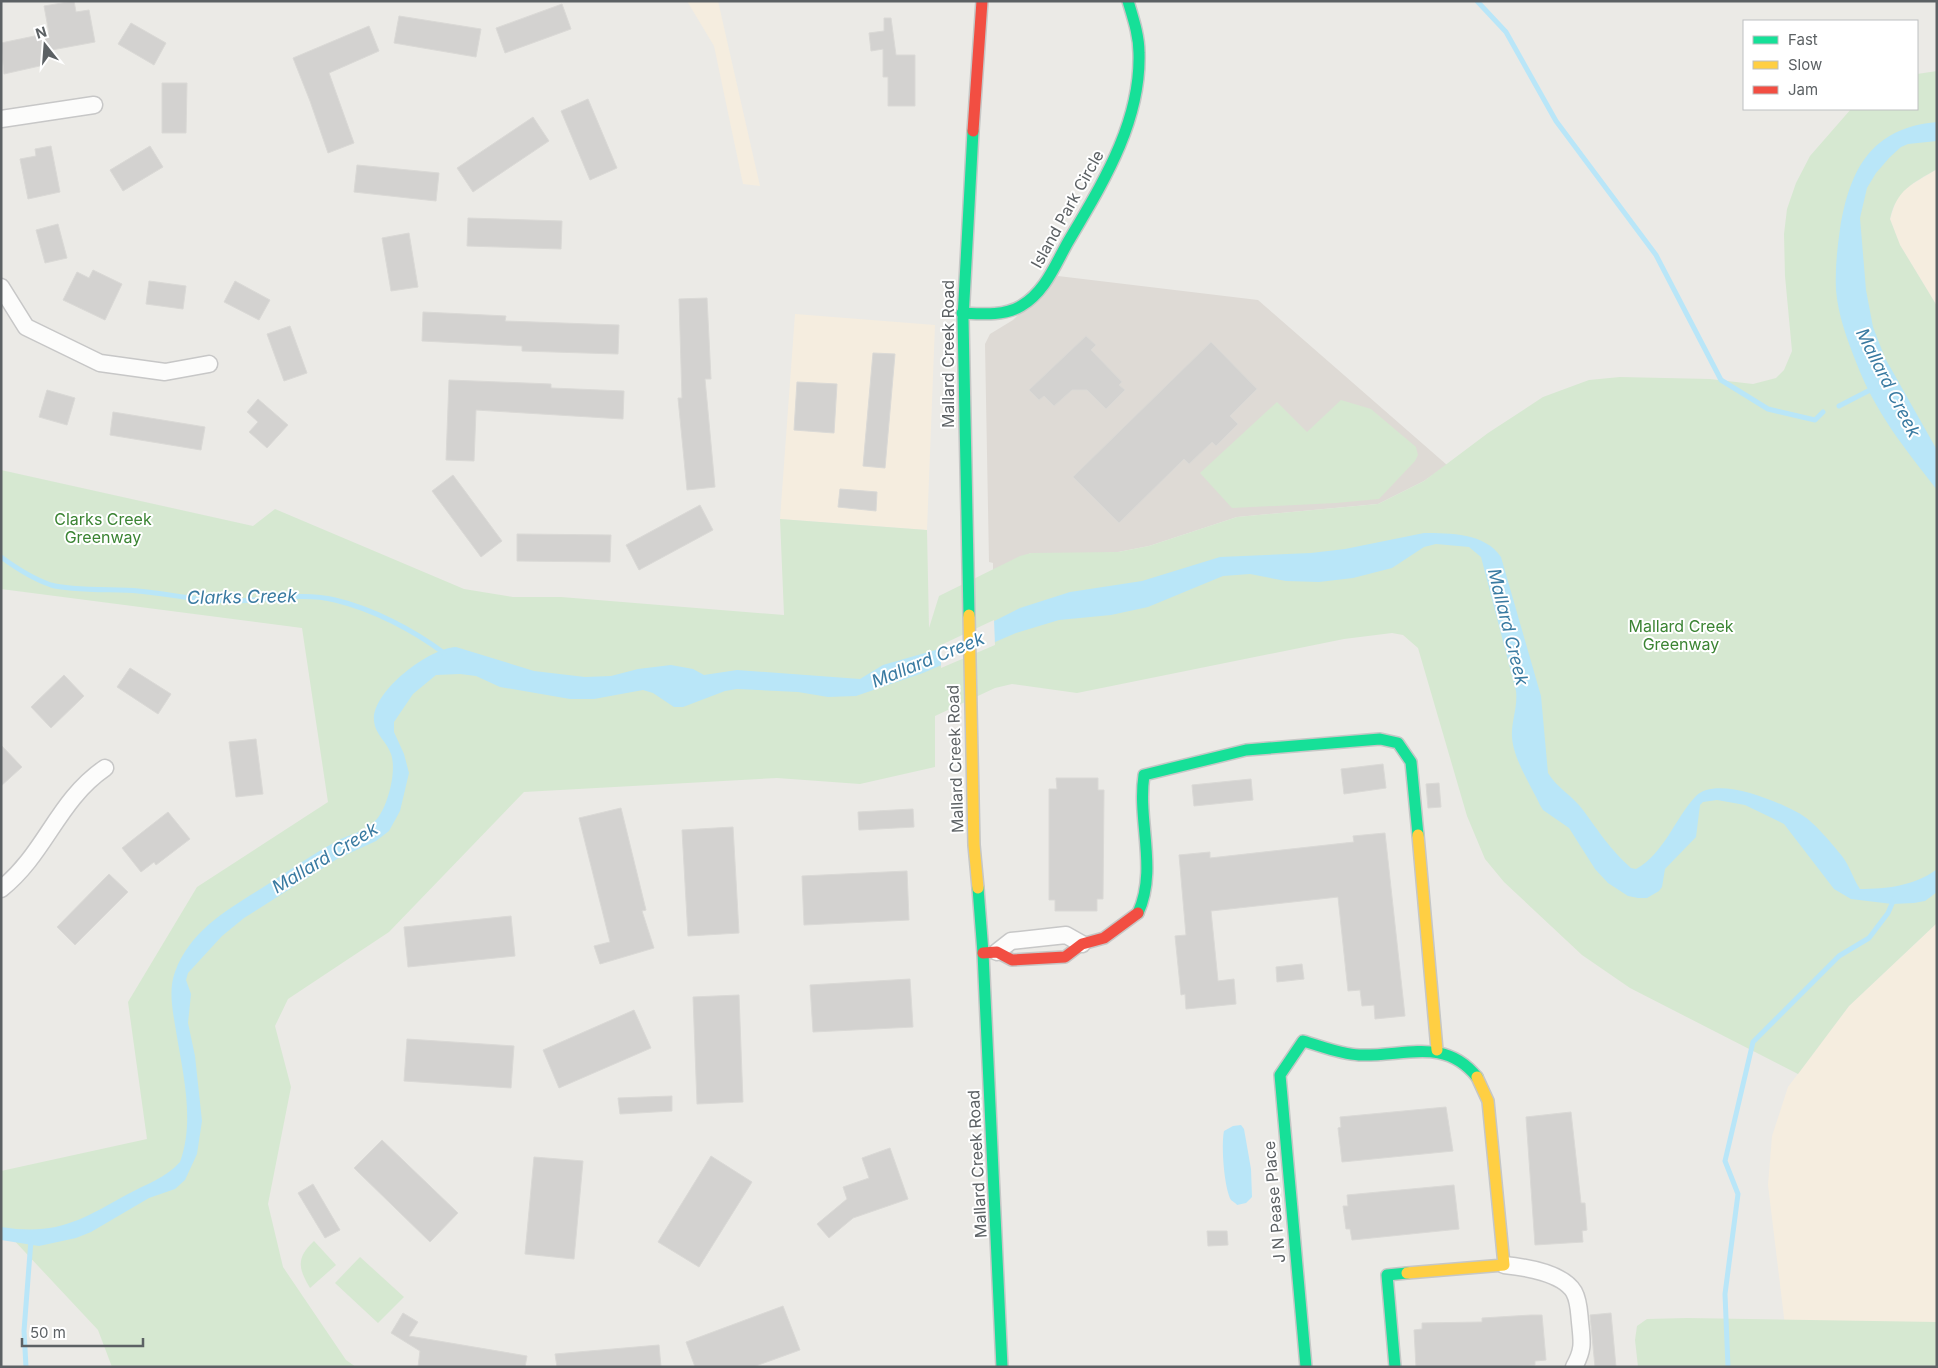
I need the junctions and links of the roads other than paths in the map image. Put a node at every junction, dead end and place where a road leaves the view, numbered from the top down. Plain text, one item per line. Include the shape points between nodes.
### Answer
1 (982, 1) edge
2 (1128, 1) edge
3 (94, 105) dead end
4 (1, 119) edge
5 (1, 287) edge
6 (962, 313) junction
7 (209, 364) dead end
8 (105, 768) dead end
9 (1, 889) edge
10 (1082, 944) joint
11 (990, 953) junction
12 (1437, 1050) junction
13 (1504, 1265) junction
14 (1002, 1367) edge
15 (1306, 1367) edge
16 (1395, 1367) edge
17 (1574, 1367) edge

1 - 6 street, Mallard Creek Road
2 - 6 street, Island Park Circle via 1139,52 1135,90 1128,121 1106,179 1048,277 1028,301 1016,309 997,314
3 - 4 street
5 - 7 street via 26,327 100,362 165,372
6 - 11 street, Mallard Creek Road via 974,845
8 - 9 street via 74,793 29,861
10 - 11 street via 1066,935 1011,941
10 - 12 street via 1104,938 1124,924 1137,914 1144,899 1148,867 1142,789 1144,775 1246,750 1380,739 1398,744 1411,762
11 - 14 street, Mallard Creek Road
12 - 13 street via 1466,1062 1485,1091
12 - 15 street, J N Pease Place via 1361,1055 1303,1041 1280,1075
13 - 16 street via 1387,1276
13 - 17 street via 1534,1269 1574,1290 1582,1351

